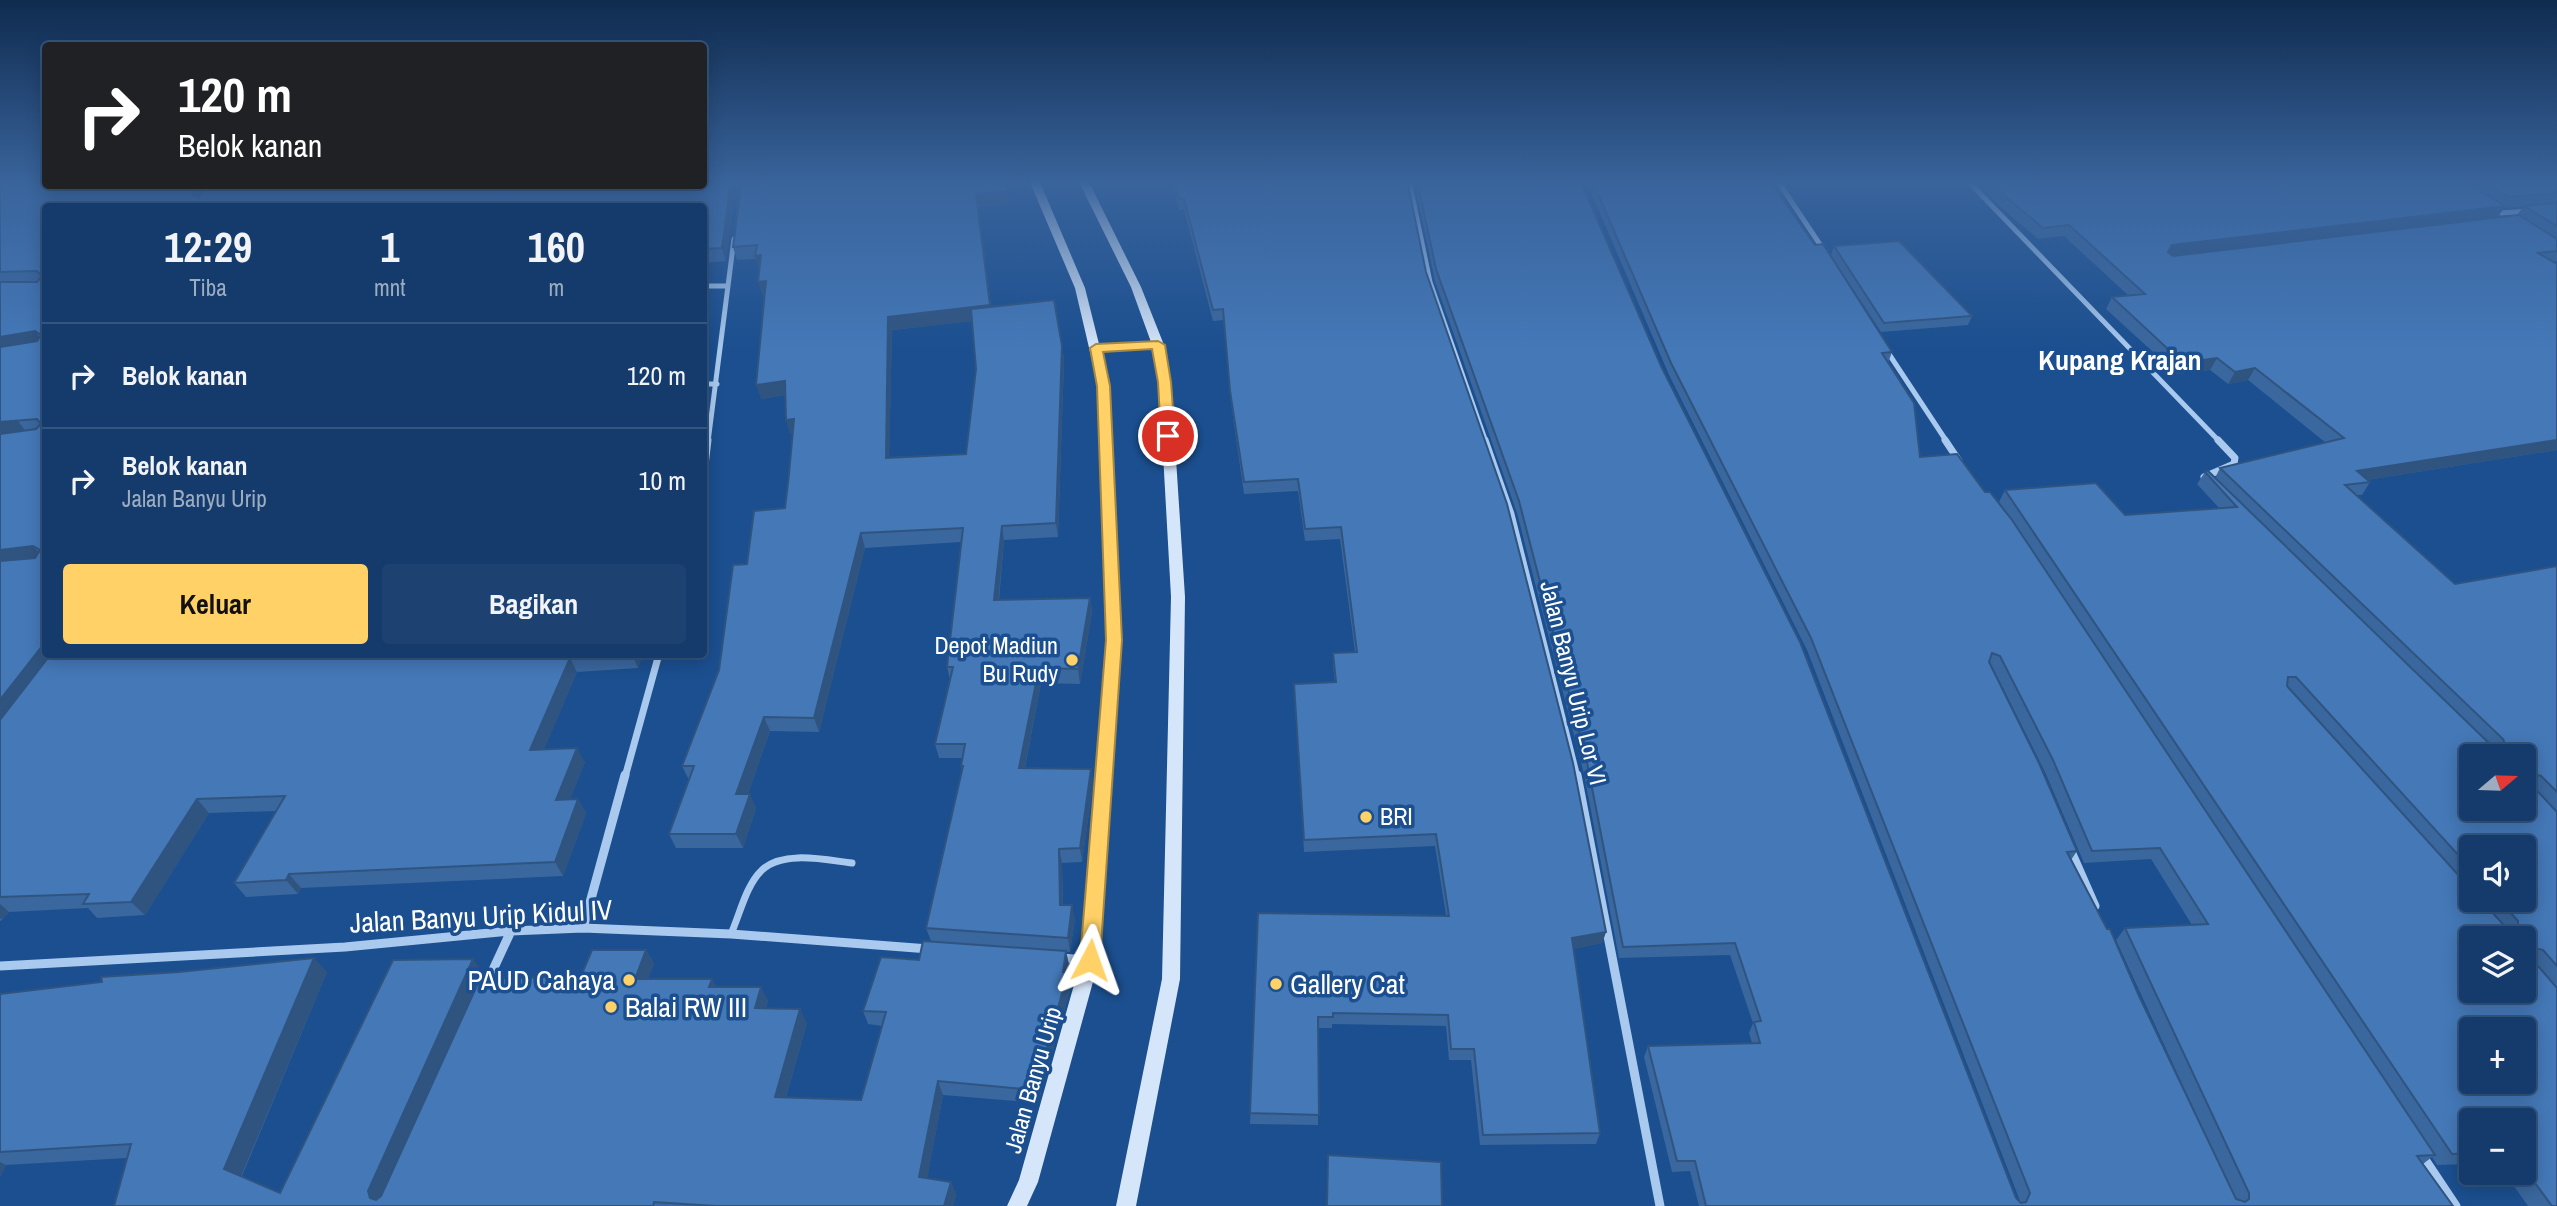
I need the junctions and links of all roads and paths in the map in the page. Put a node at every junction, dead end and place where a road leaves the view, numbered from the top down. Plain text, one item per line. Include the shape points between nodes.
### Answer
1 (735, 236) edge
2 (1058, 236) edge
3 (1111, 236) edge
4 (1421, 236) edge
5 (1814, 236) edge
6 (2022, 236) edge
7 (1832, 263) edge
8 (707, 286) edge
9 (728, 286) junction
10 (1882, 342) edge
11 (1158, 345) junction
12 (1096, 348) junction
13 (707, 384) edge
14 (717, 384) junction
15 (707, 453) edge
16 (1962, 465) edge
17 (2208, 484) edge
18 (658, 658) edge
19 (2068, 844) edge
20 (852, 863) dead end
21 (2100, 918) edge
22 (583, 928) junction
23 (511, 931) junction
24 (731, 934) junction
25 (938, 949) edge
26 (1049, 957) edge
27 (1090, 960) junction
28 (0, 966) edge
29 (483, 993) edge
30 (2418, 1148) edge
31 (1017, 1206) edge
32 (1126, 1206) edge
33 (1660, 1206) edge
34 (2456, 1206) edge

1 - 9 street
2 - 12 main road, Jalan Banyu Urip via 1080,288
3 - 11 main road
4 - 33 street, Jalan Banyu Urip Lor VI via 1430,282 1511,514 1572,749
5 - 7 street
6 - 17 street via 2235,458 2234,464 2204,477
8 - 9 street
9 - 14 street
10 - 16 street
11 - 12 main road
11 - 32 main road via 1165,382 1178,597 1171,979
12 - 27 main road, Jalan Banyu Urip via 1104,386 1114,640
13 - 14 street
14 - 15 street
18 - 22 street
19 - 21 street
20 - 24 lane via 779,860 762,870
22 - 23 street, Jalan Banyu Urip Kidul IV
22 - 24 street, Jalan Banyu Urip Kidul IV
23 - 28 street, Jalan Banyu Urip Kidul IV via 345,947
23 - 29 street
24 - 25 street, Jalan Banyu Urip Kidul IV
26 - 27 street
27 - 31 main road, Jalan Banyu Urip via 1028,1182
30 - 34 street

